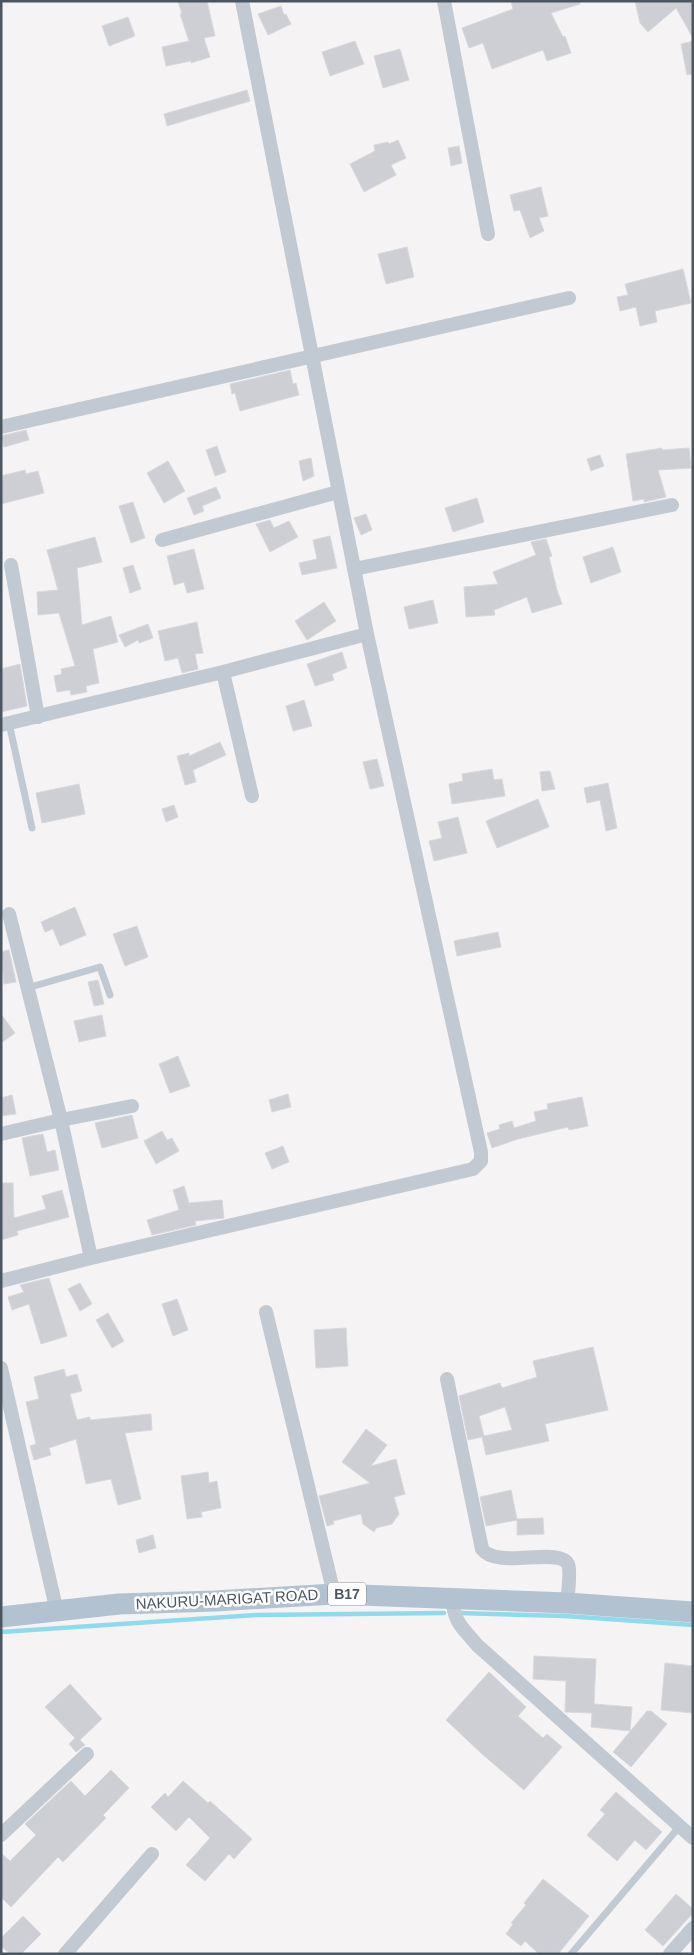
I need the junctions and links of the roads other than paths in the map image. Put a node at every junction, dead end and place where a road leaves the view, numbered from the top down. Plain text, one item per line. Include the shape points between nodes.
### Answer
1 (242, 1) edge
2 (444, 1) edge
3 (488, 234) dead end
4 (569, 298) dead end
5 (310, 355) junction
6 (1, 427) edge
7 (338, 492) junction
8 (672, 505) dead end
9 (162, 540) dead end
10 (11, 564) dead end
11 (354, 569) junction
12 (367, 634) junction
13 (223, 672) junction
14 (38, 717) junction
15 (5, 724) edge
16 (252, 796) dead end
17 (32, 828) dead end
18 (9, 914) dead end
19 (27, 988) junction
20 (110, 994) dead end
21 (132, 1106) dead end
22 (61, 1120) junction
23 (1, 1134) edge
24 (92, 1258) junction
25 (1, 1281) edge
26 (266, 1312) dead end
27 (1, 1368) edge
28 (447, 1380) dead end
29 (334, 1594) junction
30 (454, 1599) junction
31 (567, 1603) junction
32 (56, 1612) junction
33 (693, 1612) edge
34 (1, 1617) edge
35 (87, 1754) dead end
36 (680, 1826) junction
37 (1, 1835) edge
38 (693, 1838) edge
39 (152, 1854) dead end
40 (693, 1928) edge
41 (65, 1954) edge
42 (571, 1954) edge
43 (670, 1954) edge

1 - 5 street
2 - 3 street
4 - 5 street
5 - 6 street
5 - 7 street
7 - 9 street
7 - 11 street
8 - 11 street
10 - 14 street
11 - 12 street
12 - 13 street
12 - 24 street via 481,1161 473,1169
13 - 14 street
13 - 16 street
14 - 15 street
15 - 17 lane
18 - 19 street
19 - 20 lane via 100,967
19 - 22 street
21 - 22 street
22 - 23 street
22 - 24 street
24 - 25 street
26 - 29 street
27 - 32 street
28 - 31 street via 482,1549 492,1556 560,1557 565,1560 569,1566
29 - 30 main road, NAKURU-MARIGAT ROAD / B17
29 - 32 main road, NAKURU-MARIGAT ROAD / B17 via 119,1604
30 - 31 main road, NAKURU-MARIGAT ROAD / B17
30 - 36 street via 453,1613 477,1645
31 - 33 main road, NAKURU-MARIGAT ROAD / B17
32 - 34 main road, NAKURU-MARIGAT ROAD / B17
35 - 37 street
36 - 38 street
36 - 42 lane
39 - 41 street
40 - 43 street

